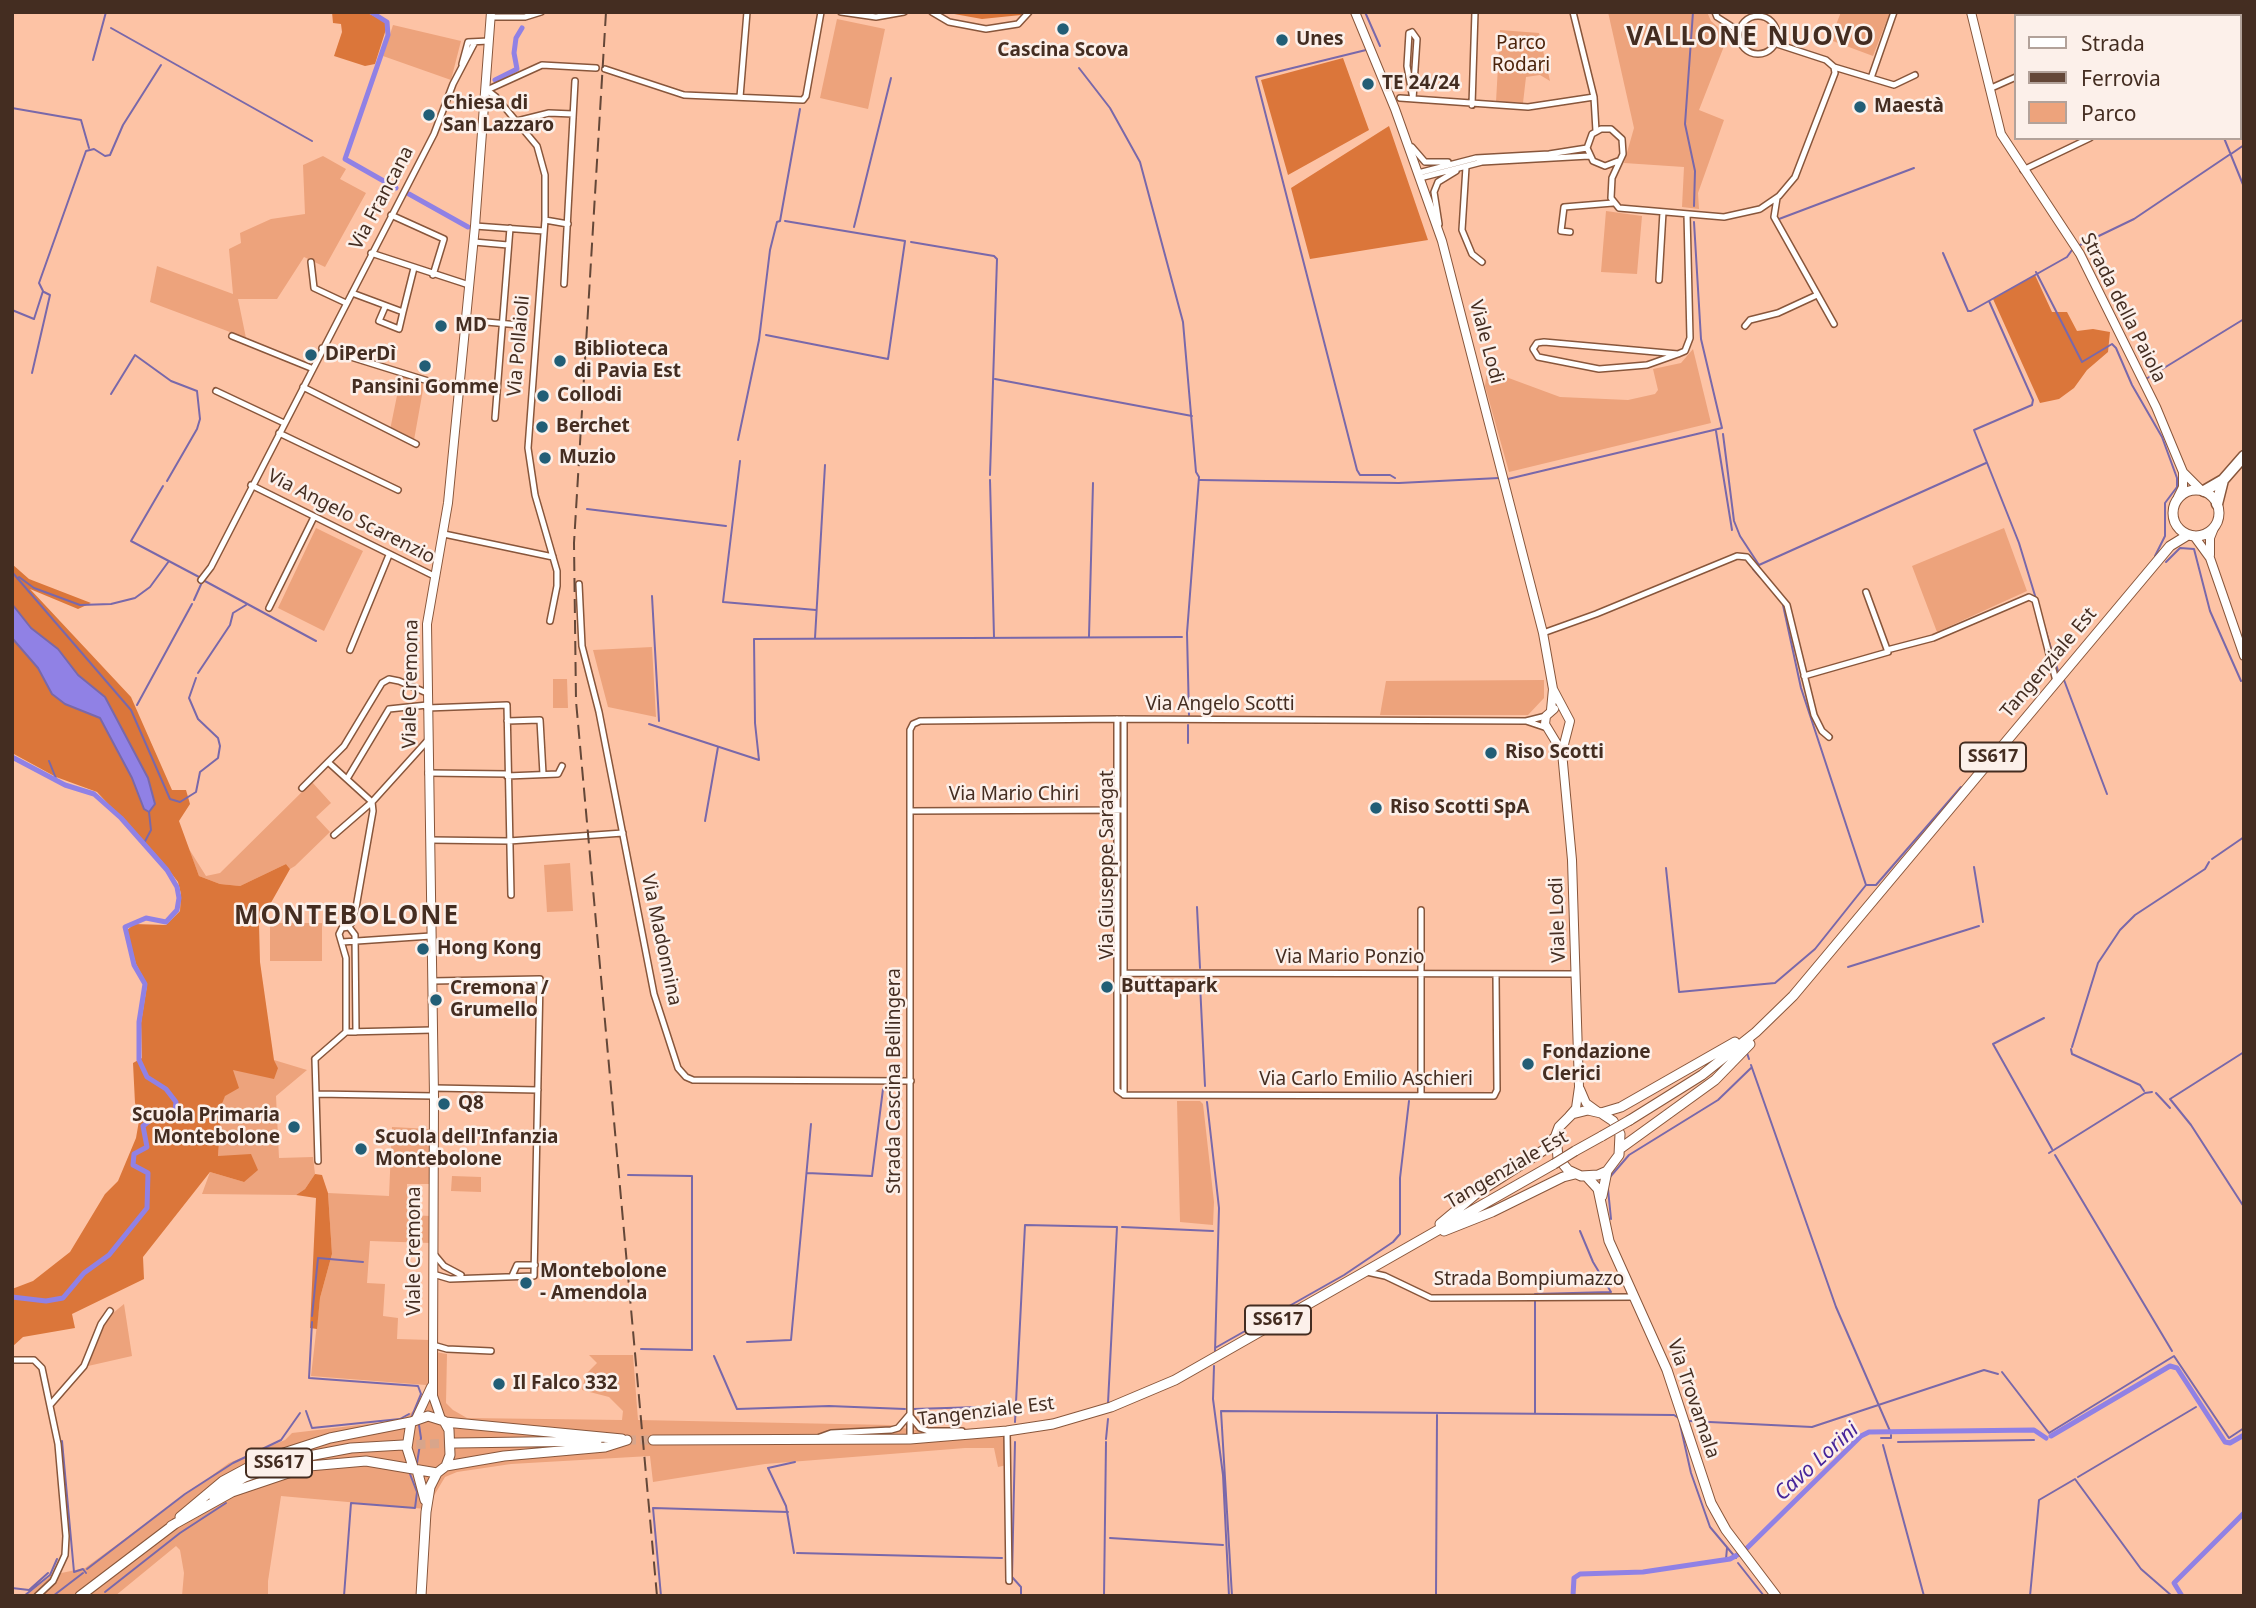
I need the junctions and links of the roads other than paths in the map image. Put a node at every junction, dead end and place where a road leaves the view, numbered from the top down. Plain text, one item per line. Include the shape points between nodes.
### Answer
1 (541, 12) edge
2 (747, 12) edge
3 (821, 12) edge
4 (841, 12) edge
5 (932, 12) edge
6 (1029, 12) edge
7 (1355, 12) edge
8 (1475, 12) edge
9 (1573, 12) edge
10 (1715, 12) edge
11 (1772, 12) edge
12 (1894, 12) edge
13 (1971, 12) edge
14 (903, 13) edge
15 (1761, 14) edge
16 (491, 15) edge
17 (1771, 21) junction
18 (1739, 31) junction
19 (490, 41) junction
20 (475, 42) junction
21 (1774, 43) junction
22 (1834, 67) junction
23 (461, 68) junction
24 (596, 68) dead end
25 (605, 69) dead end
26 (1915, 75) dead end
27 (1871, 78) junction
28 (2014, 78) edge
29 (575, 81) dead end
30 (1989, 89) junction
31 (487, 90) junction
32 (740, 97) junction
33 (1594, 97) junction
34 (1400, 98) dead end
35 (1413, 99) junction
36 (1472, 105) junction
37 (1395, 109) junction
38 (1596, 111) junction
39 (573, 114) junction
40 (517, 121) junction
41 (1607, 128) junction
42 (1596, 131) junction
43 (2086, 140) edge
44 (1587, 148) junction
45 (1589, 156) junction
46 (1458, 161) junction
47 (1618, 161) junction
48 (2036, 163) junction
49 (1602, 165) junction
50 (1462, 168) junction
51 (2023, 170) junction
52 (1418, 176) junction
53 (1612, 178) junction
54 (2035, 187) junction
55 (1777, 198) junction
56 (1613, 204) junction
57 (1756, 211) junction
58 (1663, 214) junction
59 (1687, 214) junction
60 (391, 215) junction
61 (1774, 217) junction
62 (545, 220) junction
63 (568, 224) junction
64 (475, 226) junction
65 (510, 228) junction
66 (544, 231) junction
67 (1570, 232) dead end
68 (1442, 241) junction
69 (474, 242) junction
70 (508, 245) junction
71 (370, 253) junction
72 (311, 262) dead end
73 (1482, 262) dead end
74 (414, 268) junction
75 (433, 275) junction
76 (1659, 280) dead end
77 (564, 284) dead end
78 (469, 285) junction
79 (352, 293) junction
80 (1817, 295) junction
81 (346, 303) junction
82 (385, 307) junction
83 (403, 312) junction
84 (465, 320) junction
85 (502, 323) junction
86 (1834, 324) dead end
87 (519, 325) dead end
88 (1745, 326) dead end
89 (232, 336) dead end
90 (322, 348) junction
91 (1652, 351) junction
92 (1678, 354) junction
93 (1651, 364) junction
94 (312, 368) junction
95 (303, 387) junction
96 (457, 390) junction
97 (216, 391) dead end
98 (495, 418) dead end
99 (284, 423) junction
100 (279, 433) junction
101 (416, 444) dead end
102 (2244, 456) edge
103 (2183, 472) junction
104 (2223, 480) junction
105 (251, 485) junction
106 (398, 490) dead end
107 (2203, 491) junction
108 (2178, 497) junction
109 (2217, 504) junction
110 (314, 517) junction
111 (2175, 524) junction
112 (2214, 528) junction
113 (444, 534) junction
114 (2191, 536) junction
115 (2170, 546) junction
116 (389, 555) junction
117 (553, 557) junction
118 (2210, 558) junction
119 (436, 577) junction
120 (201, 580) dead end
121 (579, 584) dead end
122 (1866, 592) dead end
123 (270, 608) dead end
124 (550, 621) dead end
125 (1544, 633) junction
126 (350, 650) dead end
127 (1887, 650) junction
128 (2244, 656) edge
129 (1804, 676) junction
130 (2056, 681) junction
131 (1553, 689) junction
132 (427, 693) junction
133 (427, 707) junction
134 (1564, 710) junction
135 (1548, 713) junction
136 (1121, 719) junction
137 (507, 721) junction
138 (1526, 721) junction
139 (914, 724) joint
140 (1568, 729) junction
141 (1550, 730) junction
142 (1829, 737) dead end
143 (428, 740) junction
144 (1562, 752) junction
145 (328, 762) junction
146 (562, 766) dead end
147 (428, 773) junction
148 (543, 774) junction
149 (507, 775) junction
150 (347, 779) junction
151 (302, 788) dead end
152 (372, 802) junction
153 (1121, 810) junction
154 (910, 811) junction
155 (623, 832) junction
156 (334, 835) dead end
157 (430, 840) junction
158 (509, 841) junction
159 (511, 895) dead end
160 (1421, 909) dead end
161 (349, 927) junction
162 (431, 936) junction
163 (354, 939) junction
164 (341, 941) junction
165 (1817, 969) junction
166 (1124, 973) junction
167 (1420, 974) junction
168 (1576, 974) junction
169 (1496, 975) junction
170 (432, 981) junction
171 (433, 1030) junction
172 (346, 1032) junction
173 (356, 1032) junction
174 (315, 1059) junction
175 (304, 1060) dead end
176 (911, 1081) junction
177 (1580, 1087) junction
178 (538, 1090) junction
179 (434, 1092) junction
180 (317, 1094) junction
181 (1124, 1095) junction
182 (1421, 1096) junction
183 (1599, 1112) junction
184 (1565, 1119) junction
185 (1556, 1135) junction
186 (1621, 1148) junction
187 (318, 1161) dead end
188 (1607, 1171) junction
189 (1575, 1174) junction
190 (1587, 1177) junction
191 (1602, 1201) junction
192 (1429, 1235) junction
193 (433, 1251) junction
194 (1382, 1261) junction
195 (535, 1265) junction
196 (444, 1266) junction
197 (433, 1272) junction
198 (1364, 1272) junction
199 (512, 1276) junction
200 (1385, 1276) junction
201 (468, 1277) junction
202 (447, 1278) junction
203 (433, 1294) junction
204 (1634, 1297) junction
205 (110, 1311) dead end
206 (433, 1345) junction
207 (491, 1351) dead end
208 (12, 1360) edge
209 (433, 1360) junction
210 (50, 1405) junction
211 (910, 1414) junction
212 (443, 1420) junction
213 (414, 1421) junction
214 (1007, 1431) junction
215 (977, 1434) junction
216 (817, 1438) junction
217 (910, 1438) junction
218 (627, 1440) junction
219 (653, 1440) tunnel mouth
220 (455, 1443) tunnel mouth
221 (403, 1445) tunnel mouth
222 (446, 1466) junction
223 (415, 1468) junction
224 (437, 1473) junction
225 (426, 1512) junction
226 (171, 1526) junction
227 (1009, 1581) dead end
228 (37, 1596) edge
229 (80, 1596) edge
230 (421, 1596) edge
231 (1776, 1596) edge

1 - 16 street via 525,17
2 - 32 street
3 - 32 street via 803,100
4 - 14 street via 876,17
5 - 6 street via 949,22 986,29 1018,24
7 - 37 street, Viale Lodi
8 - 36 street
9 - 33 street
10 - 18 street
11 - 17 street
12 - 27 street
13 - 30 street, Strada della Paiola
15 - 17 street
15 - 18 street via 1746,20
16 - 19 street, Viale Cremona
17 - 21 street
18 - 21 street via 1741,44 1751,52 1765,52
19 - 20 street, Via Francana
19 - 31 street, Viale Cremona
20 - 23 street, Via Francana
20 - 23 street, Via Francana via 468,42
21 - 22 street via 1826,60
22 - 27 street
22 - 55 street via 1795,177
23 - 60 street, Via Francana via 434,134
24 - 31 street via 542,65
25 - 32 street via 684,95
26 - 27 street via 1894,85
28 - 30 street
29 - 39 street
30 - 51 street, Strada della Paiola via 2001,134
31 - 40 street, Via Pollaioli
31 - 64 street, Viale Cremona
33 - 36 street via 1528,107
33 - 38 street
34 - 35 street
35 - 35 street via 1417,39 1412,32 1407,66
35 - 36 street
37 - 46 street via 1415,153 1425,162
37 - 52 street, Viale Lodi
38 - 41 street
38 - 42 street
39 - 40 street via 549,113
39 - 63 street
40 - 62 street, Via Pollaioli via 542,156
41 - 42 street
41 - 47 street via 1622,139 1623,154
42 - 44 street
43 - 48 street
44 - 45 street
44 - 46 street
45 - 49 street
45 - 50 street via 1494,161
46 - 52 street
47 - 49 street
47 - 53 street
48 - 51 street
48 - 54 street
49 - 53 street
50 - 52 street
50 - 68 street via 1438,183 1434,192
50 - 73 street via 1462,230 1472,254
51 - 54 street, Strada della Paiola
52 - 68 street, Viale Lodi
53 - 56 street
54 - 103 street, Strada della Paiola via 2080,254
55 - 57 street
55 - 61 street
56 - 58 street
56 - 67 street via 1564,207 1561,231
57 - 59 street via 1724,217
57 - 61 street
58 - 59 street
58 - 76 street
59 - 92 street via 1690,338 1685,351
60 - 71 street, Via Francana
60 - 75 street via 444,239
61 - 80 street
62 - 63 street
62 - 66 street, Via Pollaioli
63 - 77 street
64 - 65 street
64 - 69 street, Viale Cremona
65 - 66 street
65 - 70 street
66 - 117 street, Via Pollaioli via 528,448 535,495
68 - 125 street, Viale Lodi
69 - 70 street
69 - 78 street, Viale Cremona
70 - 85 street
71 - 74 street
71 - 79 street, Via Francana
72 - 81 street via 314,288
74 - 75 street
74 - 83 street
75 - 78 street
78 - 84 street, Viale Cremona
79 - 81 street, Via Francana
79 - 82 street
80 - 86 street
80 - 88 street via 1779,313 1750,320
81 - 90 street, Via Francana
82 - 83 street
82 - 83 street via 379,321 399,329
84 - 85 street
84 - 96 street, Viale Cremona
85 - 87 street
85 - 98 street
89 - 94 street
90 - 94 street, Via Francana
90 - 96 street
91 - 92 street
91 - 93 street
91 - 93 street via 1544,342 1533,349 1538,357 1599,369
92 - 93 street
94 - 95 street, Via Francana
95 - 99 street, Via Francana
95 - 101 street
96 - 113 street, Viale Cremona
97 - 99 street
99 - 100 street, Via Francana
100 - 105 street, Via Francana
100 - 106 street
102 - 104 highway
103 - 107 street, Strada della Paiola
103 - 108 street
104 - 107 highway
104 - 109 highway
105 - 110 street, Via Angelo Scarenzio
105 - 120 street, Via Francana
107 - 108 main road
107 - 109 main road
108 - 111 main road, Tangenziale Est / SS617 via 2172,510
109 - 112 main road via 2219,517
110 - 116 street, Via Angelo Scarenzio
110 - 123 street
111 - 114 main road
111 - 115 main road, Tangenziale Est / SS617
112 - 114 main road, Tangenziale Est / SS617 via 2205,535
112 - 118 street
113 - 117 street
113 - 119 street, Viale Cremona
114 - 115 main road, Tangenziale Est / SS617
114 - 118 street
115 - 130 main road, Tangenziale Est / SS617
116 - 119 street, Via Angelo Scarenzio
116 - 126 street
117 - 124 street, Via Pollaioli via 557,586
118 - 128 street
119 - 132 street, Viale Cremona via 427,624
121 - 155 street, Via Madonnina via 582,646
122 - 127 street
125 - 129 street via 1737,555 1747,557 1787,605
125 - 131 street, Viale Lodi
127 - 129 street
127 - 130 street via 1933,638 2029,597 2035,600
129 - 142 street via 1814,715
130 - 165 main road, Tangenziale Est / SS617
131 - 134 street, Viale Lodi
131 - 135 street, Viale Lodi
132 - 133 street, Viale Cremona
132 - 145 street via 386,680 344,746
133 - 137 street via 507,705
133 - 143 street, Viale Cremona
133 - 150 street via 389,709
134 - 135 street
134 - 140 street via 1570,721
135 - 138 street, Via Angelo Scotti
135 - 141 street
136 - 138 street, Via Angelo Scotti
136 - 139 street, Via Angelo Scotti
136 - 153 street, Via Giuseppe Saragat
137 - 148 street via 541,720
137 - 149 street
138 - 141 street, Via Angelo Scotti
139 - 154 street, Strada Cascina Bellingera via 910,730
140 - 141 street via 1561,733
140 - 144 street, Viale Lodi
141 - 144 street, Viale Lodi
143 - 147 street, Viale Cremona
143 - 152 street
144 - 168 street, Viale Lodi
145 - 150 street
145 - 151 street
146 - 148 street via 558,774
147 - 149 street
147 - 157 street, Viale Cremona
148 - 149 street
149 - 158 street
150 - 152 street
152 - 156 street
152 - 161 street
153 - 154 street, Via Mario Chiri
153 - 166 street, Via Giuseppe Saragat
153 - 181 street, Via Giuseppe Saragat via 1117,1090
154 - 176 street, Strada Cascina Bellingera
155 - 158 street
155 - 176 street, Via Madonnina via 654,994 672,1051 686,1077
157 - 158 street
157 - 162 street, Viale Cremona
158 - 159 street
160 - 167 street
161 - 163 street via 355,932
161 - 164 street via 340,930
162 - 163 street
162 - 170 street, Viale Cremona
163 - 164 street
163 - 173 street
164 - 172 street via 346,958
165 - 183 main road via 1758,1026 1730,1046 1621,1107
165 - 186 main road via 1794,1001 1715,1080
165 - 192 main road, Tangenziale Est / SS617, bridge via 1772,1017 1677,1093
166 - 167 street, Via Mario Ponzio
166 - 181 street, Via Giuseppe Saragat
167 - 169 street, Via Mario Ponzio
167 - 182 street
168 - 169 street, Via Mario Ponzio
168 - 177 street, Viale Lodi
169 - 182 street, Via Carlo Emilio Aschieri via 1495,1094
170 - 171 street, Viale Cremona
170 - 178 street via 540,979
171 - 173 street
171 - 179 street, Viale Cremona
172 - 173 street
172 - 174 street
174 - 175 street
174 - 180 street
176 - 211 street, Strada Cascina Bellingera
177 - 183 street via 1586,1103
177 - 184 street, Viale Lodi via 1576,1108
178 - 179 street
178 - 195 street
179 - 180 street
179 - 193 street, Viale Cremona
180 - 187 street
181 - 182 street, Via Carlo Emilio Aschieri
183 - 184 main road via 1580,1111
183 - 186 main road via 1617,1127
184 - 185 main road
185 - 189 main road via 1558,1158
185 - 192 main road via 1547,1148 1477,1193
186 - 188 main road
188 - 190 main road
188 - 191 main road, Via Trovamala
189 - 190 main road
189 - 192 main road
190 - 191 main road, Via Trovamala
191 - 204 main road, Via Trovamala via 1609,1241
192 - 194 main road, Tangenziale Est / SS617
193 - 196 street
193 - 197 street, Viale Cremona
194 - 198 main road, Tangenziale Est / SS617
194 - 200 street
195 - 199 street via 517,1265
195 - 199 street via 534,1276
196 - 197 street
196 - 201 street
197 - 202 street
197 - 203 street, Viale Cremona
198 - 200 street, Strada Bompiumazzo
198 - 214 main road, Tangenziale Est / SS617 via 1130,1401 1053,1424
199 - 201 street
200 - 204 street, Strada Bompiumazzo via 1431,1298
201 - 202 street
202 - 203 street
203 - 206 street, Viale Cremona
204 - 231 main road, Via Trovamala via 1668,1370 1711,1503
205 - 210 street via 84,1366
206 - 207 street
206 - 209 street, Viale Cremona
208 - 210 street via 34,1360 41,1368
209 - 212 street, Viale Cremona via 433,1396
209 - 213 street, Viale Cremona via 430,1390
210 - 228 street via 66,1536 59,1572
211 - 215 street via 928,1431
211 - 216 street via 891,1430
211 - 217 street, Strada Cascina Bellingera
212 - 213 main road via 428,1416
212 - 218 main road
212 - 222 main road via 450,1448
213 - 223 main road via 407,1448
213 - 226 main road via 330,1438 262,1460 201,1497
214 - 215 main road, Tangenziale Est / SS617
214 - 227 street
215 - 217 main road, Tangenziale Est / SS617
216 - 217 main road, Tangenziale Est / SS617
216 - 219 main road, Tangenziale Est / SS617
218 - 220 main road
218 - 222 main road via 605,1447
221 - 226 main road, SS617 via 342,1449 282,1462 230,1485
222 - 224 main road
223 - 224 main road
223 - 225 main road via 425,1493
223 - 226 main road via 352,1460 297,1468 225,1495
224 - 225 main road
225 - 230 main road
226 - 229 main road, SS617

